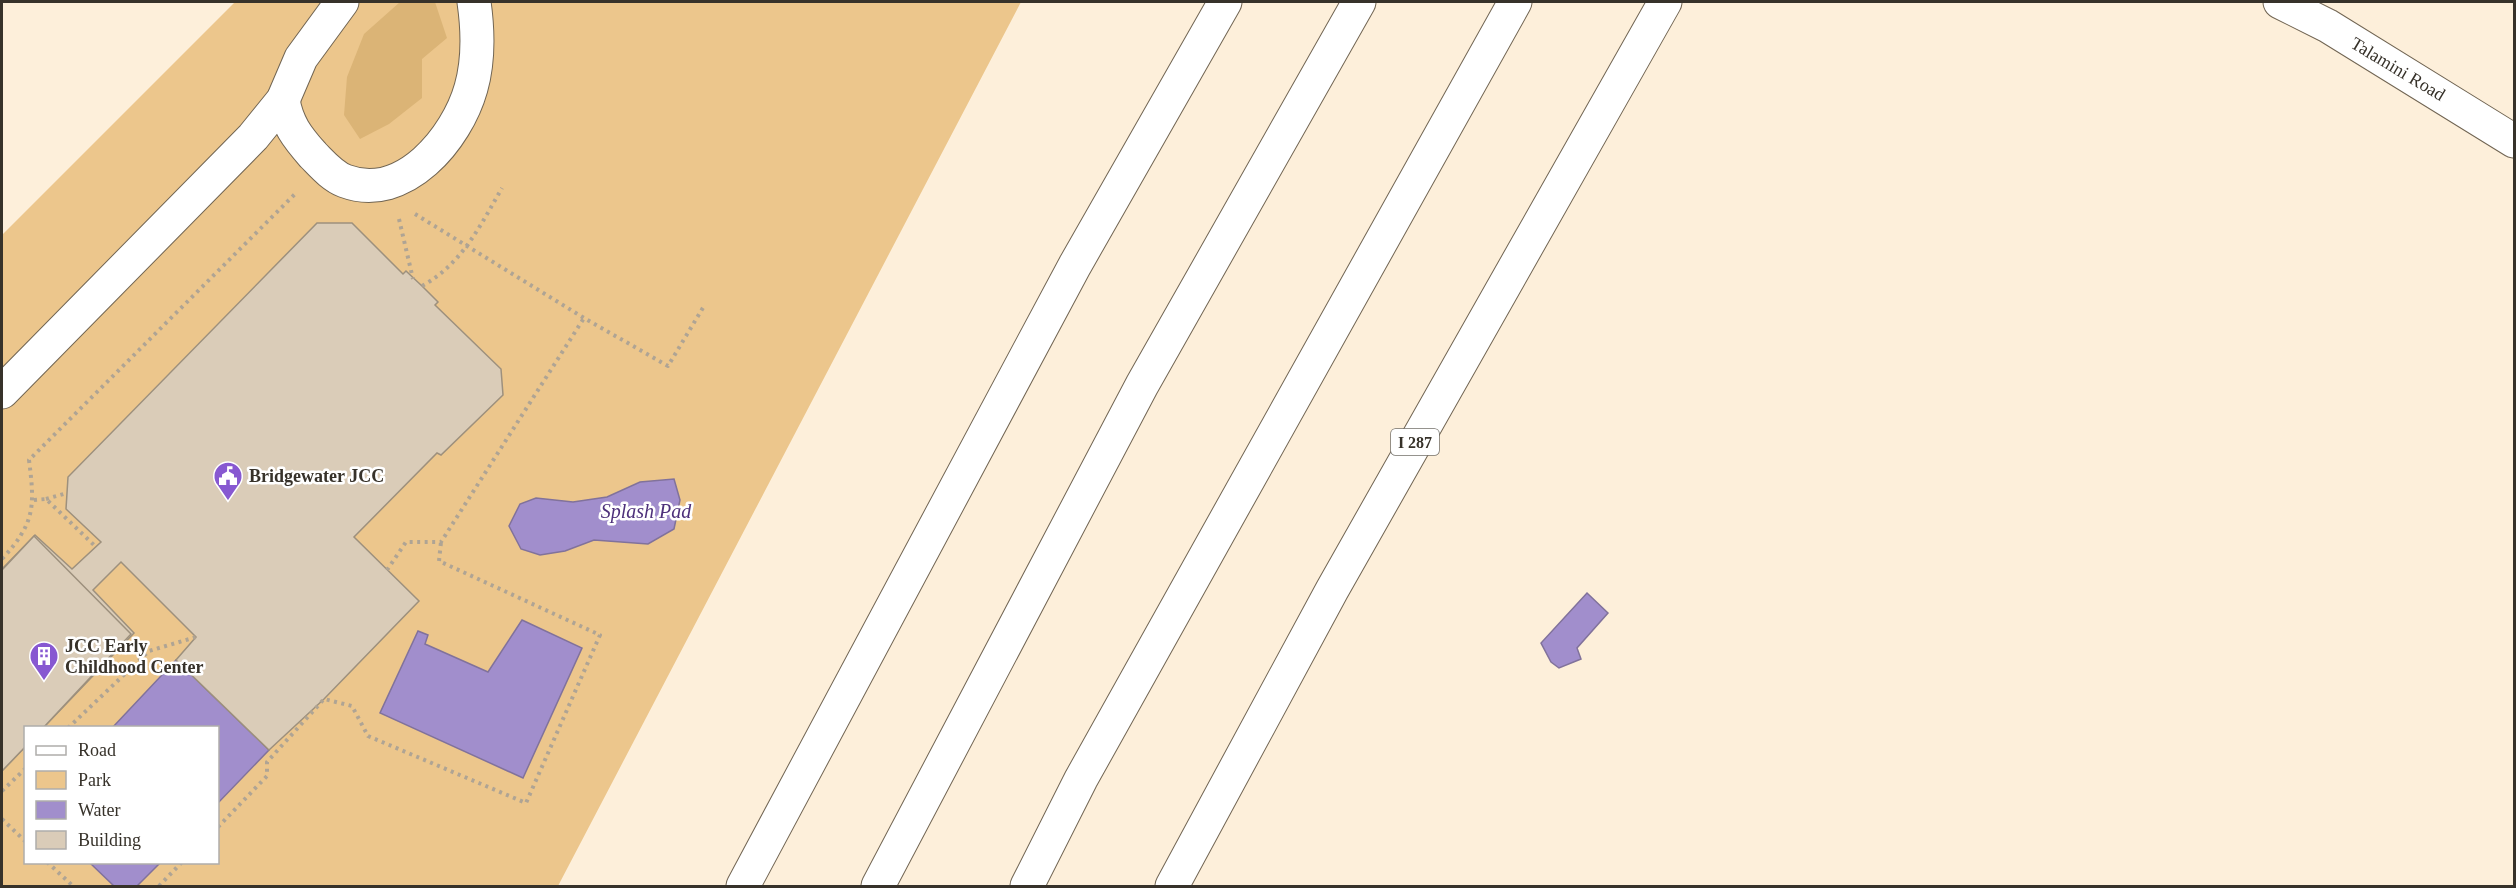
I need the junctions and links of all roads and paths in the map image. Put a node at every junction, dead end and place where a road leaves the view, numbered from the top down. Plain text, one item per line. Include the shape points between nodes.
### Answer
1 (342, 2) edge
2 (474, 2) edge
3 (1225, 2) edge
4 (1359, 2) edge
5 (1515, 2) edge
6 (1665, 2) edge
7 (2280, 2) edge
8 (283, 100) junction
9 (2514, 141) edge
10 (304, 185) dead end
11 (502, 188) dead end
12 (409, 210) dead end
13 (397, 213) dead end
14 (468, 246) junction
15 (413, 279) dead end
16 (422, 286) dead end
17 (704, 306) dead end
18 (584, 318) junction
19 (2, 392) edge
20 (67, 493) dead end
21 (46, 499) junction
22 (34, 500) junction
23 (441, 542) junction
24 (95, 546) dead end
25 (2, 559) edge
26 (387, 570) dead end
27 (196, 637) dead end
28 (70, 726) edge
29 (24, 770) edge
30 (2, 791) edge
31 (2, 819) edge
32 (219, 825) edge
33 (24, 840) edge
34 (49, 864) edge
35 (180, 864) edge
36 (73, 886) edge
37 (159, 886) edge
38 (743, 886) edge
39 (878, 886) edge
40 (1027, 886) edge
41 (1172, 886) edge

1 - 8 main road via 301,58
2 - 8 main road via 477,53 471,88 448,136 437,152 415,170 366,185 344,181 325,168 298,137 286,120
3 - 38 main road via 1070,275
4 - 39 main road via 1142,385
5 - 40 main road via 1081,779
6 - 41 main road, I 287 via 1332,590
7 - 9 main road, Talamini Road via 2328,26
8 - 19 main road via 253,137
10 - 22 path via 28,460
11 - 14 path
12 - 14 path
13 - 15 path
14 - 16 path via 440,276
14 - 18 path
17 - 18 path via 668,366
18 - 23 path
20 - 21 path
21 - 22 path
21 - 24 path
22 - 25 path via 21,538
23 - 26 path via 406,542
23 - 32 path via 439,561 600,636 526,803 368,736 352,706 324,699 267,762 267,776
27 - 28 path via 148,651
29 - 30 path
31 - 33 path
34 - 36 path
35 - 37 path

